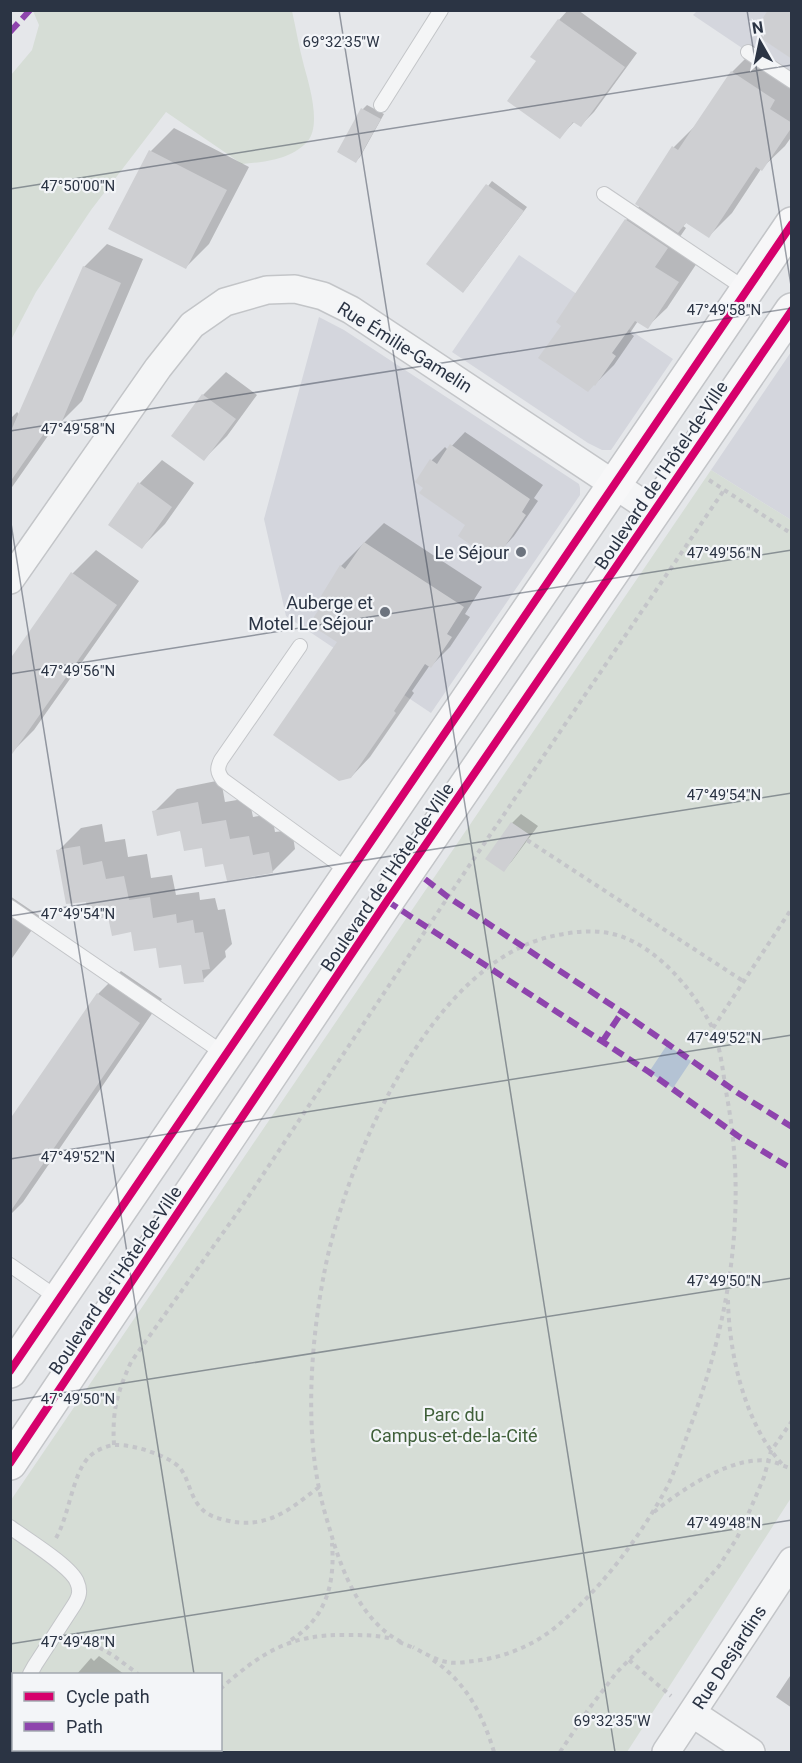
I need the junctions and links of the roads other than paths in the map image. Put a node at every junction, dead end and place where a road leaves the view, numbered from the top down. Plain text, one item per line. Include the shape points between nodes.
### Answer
1 (441, 10) edge
2 (748, 52) dead end
3 (792, 81) edge
4 (381, 105) dead end
5 (604, 194) dead end
6 (792, 224) edge
7 (747, 290) junction
8 (792, 310) edge
9 (615, 483) junction
10 (654, 511) junction
11 (10, 580) edge
12 (300, 646) dead end
13 (351, 873) junction
14 (10, 907) edge
15 (226, 1054) junction
16 (10, 1265) edge
17 (60, 1299) junction
18 (10, 1371) edge
19 (10, 1463) edge
20 (10, 1527) edge
21 (792, 1561) edge
22 (31, 1673) edge
23 (692, 1713) junction
24 (666, 1752) edge
25 (751, 1752) edge

1 - 4 lane
2 - 3 lane
5 - 7 lane
6 - 7 main road, Boulevard de l'Hôtel-de-Ville
7 - 9 main road, Boulevard de l'Hôtel-de-Ville
8 - 10 main road, Boulevard de l'Hôtel-de-Ville
9 - 10 street, Rue Émilie-Gamelin
9 - 11 street, Rue Émilie-Gamelin via 351,310 324,296 295,289 267,290 225,302 192,325
9 - 13 main road, Boulevard de l'Hôtel-de-Ville
10 - 19 main road, Boulevard de l'Hôtel-de-Ville
12 - 13 lane via 221,760 218,771 223,780
13 - 15 main road, Boulevard de l'Hôtel-de-Ville
14 - 15 lane
15 - 17 main road, Boulevard de l'Hôtel-de-Ville
16 - 17 lane
17 - 18 main road, Boulevard de l'Hôtel-de-Ville
20 - 22 lane via 70,1570 79,1589 78,1598
21 - 23 street, Rue Desjardins
23 - 24 street, Rue Desjardins
23 - 25 street

